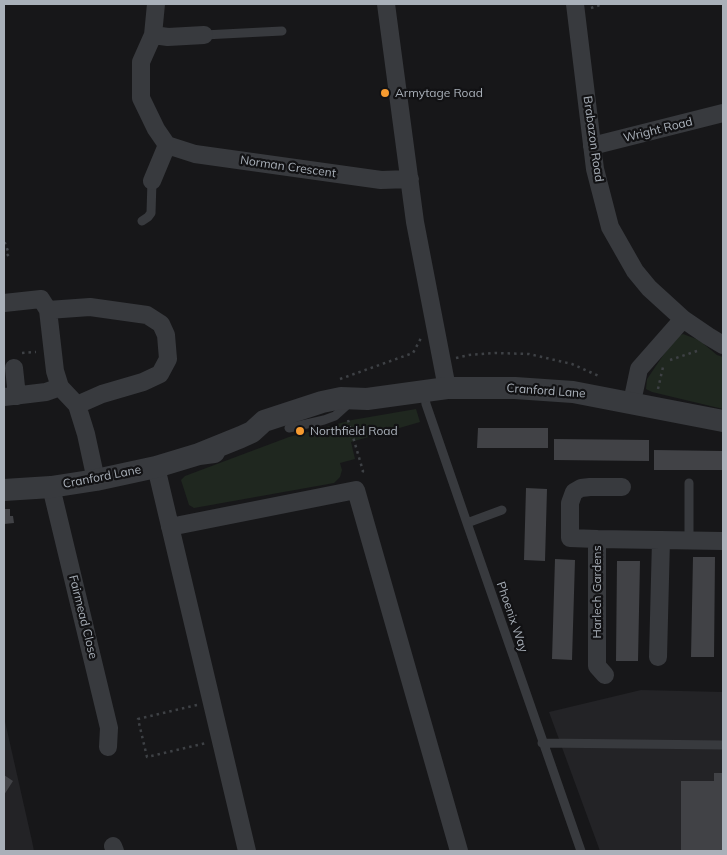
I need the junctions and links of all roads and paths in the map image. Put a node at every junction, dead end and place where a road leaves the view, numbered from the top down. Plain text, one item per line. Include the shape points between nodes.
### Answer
1 (156, 4) edge
2 (386, 4) edge
3 (575, 4) edge
4 (282, 30) dead end
5 (153, 35) junction
6 (204, 35) joint
7 (723, 113) edge
8 (167, 145) junction
9 (592, 146) junction
10 (410, 179) junction
11 (152, 181) joint
12 (142, 221) dead end
13 (4, 243) edge
14 (4, 258) edge
15 (4, 303) edge
16 (48, 310) junction
17 (683, 319) junction
18 (435, 325) junction
19 (719, 342) edge
20 (53, 350) junction
21 (14, 361) joint
22 (442, 361) junction
23 (605, 379) dead end
24 (337, 380) dead end
25 (60, 387) junction
26 (446, 388) junction
27 (424, 391) junction
28 (10, 396) edge
29 (367, 398) junction
30 (632, 402) junction
31 (77, 406) junction
32 (346, 406) junction
33 (658, 408) junction
34 (723, 420) edge
35 (264, 422) junction
36 (237, 428) dead end
37 (211, 446) junction
38 (156, 467) junction
39 (96, 480) junction
40 (689, 483) dead end
41 (51, 487) junction
42 (622, 487) dead end
43 (4, 490) edge
44 (356, 490) junction
45 (502, 510) dead end
46 (467, 523) junction
47 (170, 527) junction
48 (597, 539) junction
49 (661, 540) junction
50 (689, 540) junction
51 (723, 541) edge
52 (658, 657) dead end
53 (605, 675) dead end
54 (211, 702) junction
55 (220, 740) junction
56 (542, 743) junction
57 (723, 745) edge
58 (108, 747) dead end
59 (247, 851) edge
60 (459, 851) edge
61 (581, 851) edge

1 - 5 street
2 - 10 street
3 - 9 street, Brabazon Road
4 - 6 lane
5 - 6 street
5 - 8 street via 141,62 141,98
7 - 9 street, Wright Road
8 - 10 street, Norman Crescent via 195,154 380,180
8 - 11 street
9 - 17 street, Brabazon Road via 610,227 635,271
10 - 18 street
11 - 12 lane via 150,212
13 - 14 path via 9,254
15 - 16 street via 41,299
16 - 20 street
16 - 31 street via 90,307 147,315 161,324 166,335 168,359 160,374
17 - 19 street, Brabazon Road
17 - 30 street via 639,369
18 - 22 street
18 - 24 path via 423,335 413,353
19 - 33 path via 664,362 657,390
20 - 21 path
20 - 25 street
21 - 28 street
22 - 23 path via 469,355 528,354 572,364
22 - 26 street
25 - 28 street
25 - 31 street
26 - 27 street, Cranford Lane
26 - 30 street, Cranford Lane via 554,390
27 - 29 street, Cranford Lane
27 - 46 lane, Phoenix Way
29 - 32 street, Cranford Lane
29 - 35 street, Cranford Lane via 322,402
30 - 33 street, Cranford Lane
31 - 39 street
32 - 37 street, Cranford Lane via 299,418 289,428 230,450
32 - 44 path via 363,471
33 - 34 street, Cranford Lane
35 - 36 lane, Cranford Lane
35 - 37 street, Cranford Lane via 241,437
37 - 38 street, Cranford Lane
38 - 39 street, Cranford Lane
38 - 47 street
39 - 41 street, Cranford Lane
40 - 50 lane
41 - 43 street, Cranford Lane
41 - 58 street, Fairmead Close via 110,728
42 - 48 street via 590,487 574,492 570,503 570,538
44 - 47 street
44 - 60 street
45 - 46 lane
46 - 56 lane, Phoenix Way
47 - 54 street
48 - 49 street, Harlech Gardens
48 - 53 street, Harlech Gardens via 597,666
49 - 50 street, Harlech Gardens
49 - 52 street
50 - 51 street, Harlech Gardens
54 - 55 street
54 - 55 path via 138,719 147,757
55 - 59 street
56 - 57 lane
56 - 61 lane, Phoenix Way

